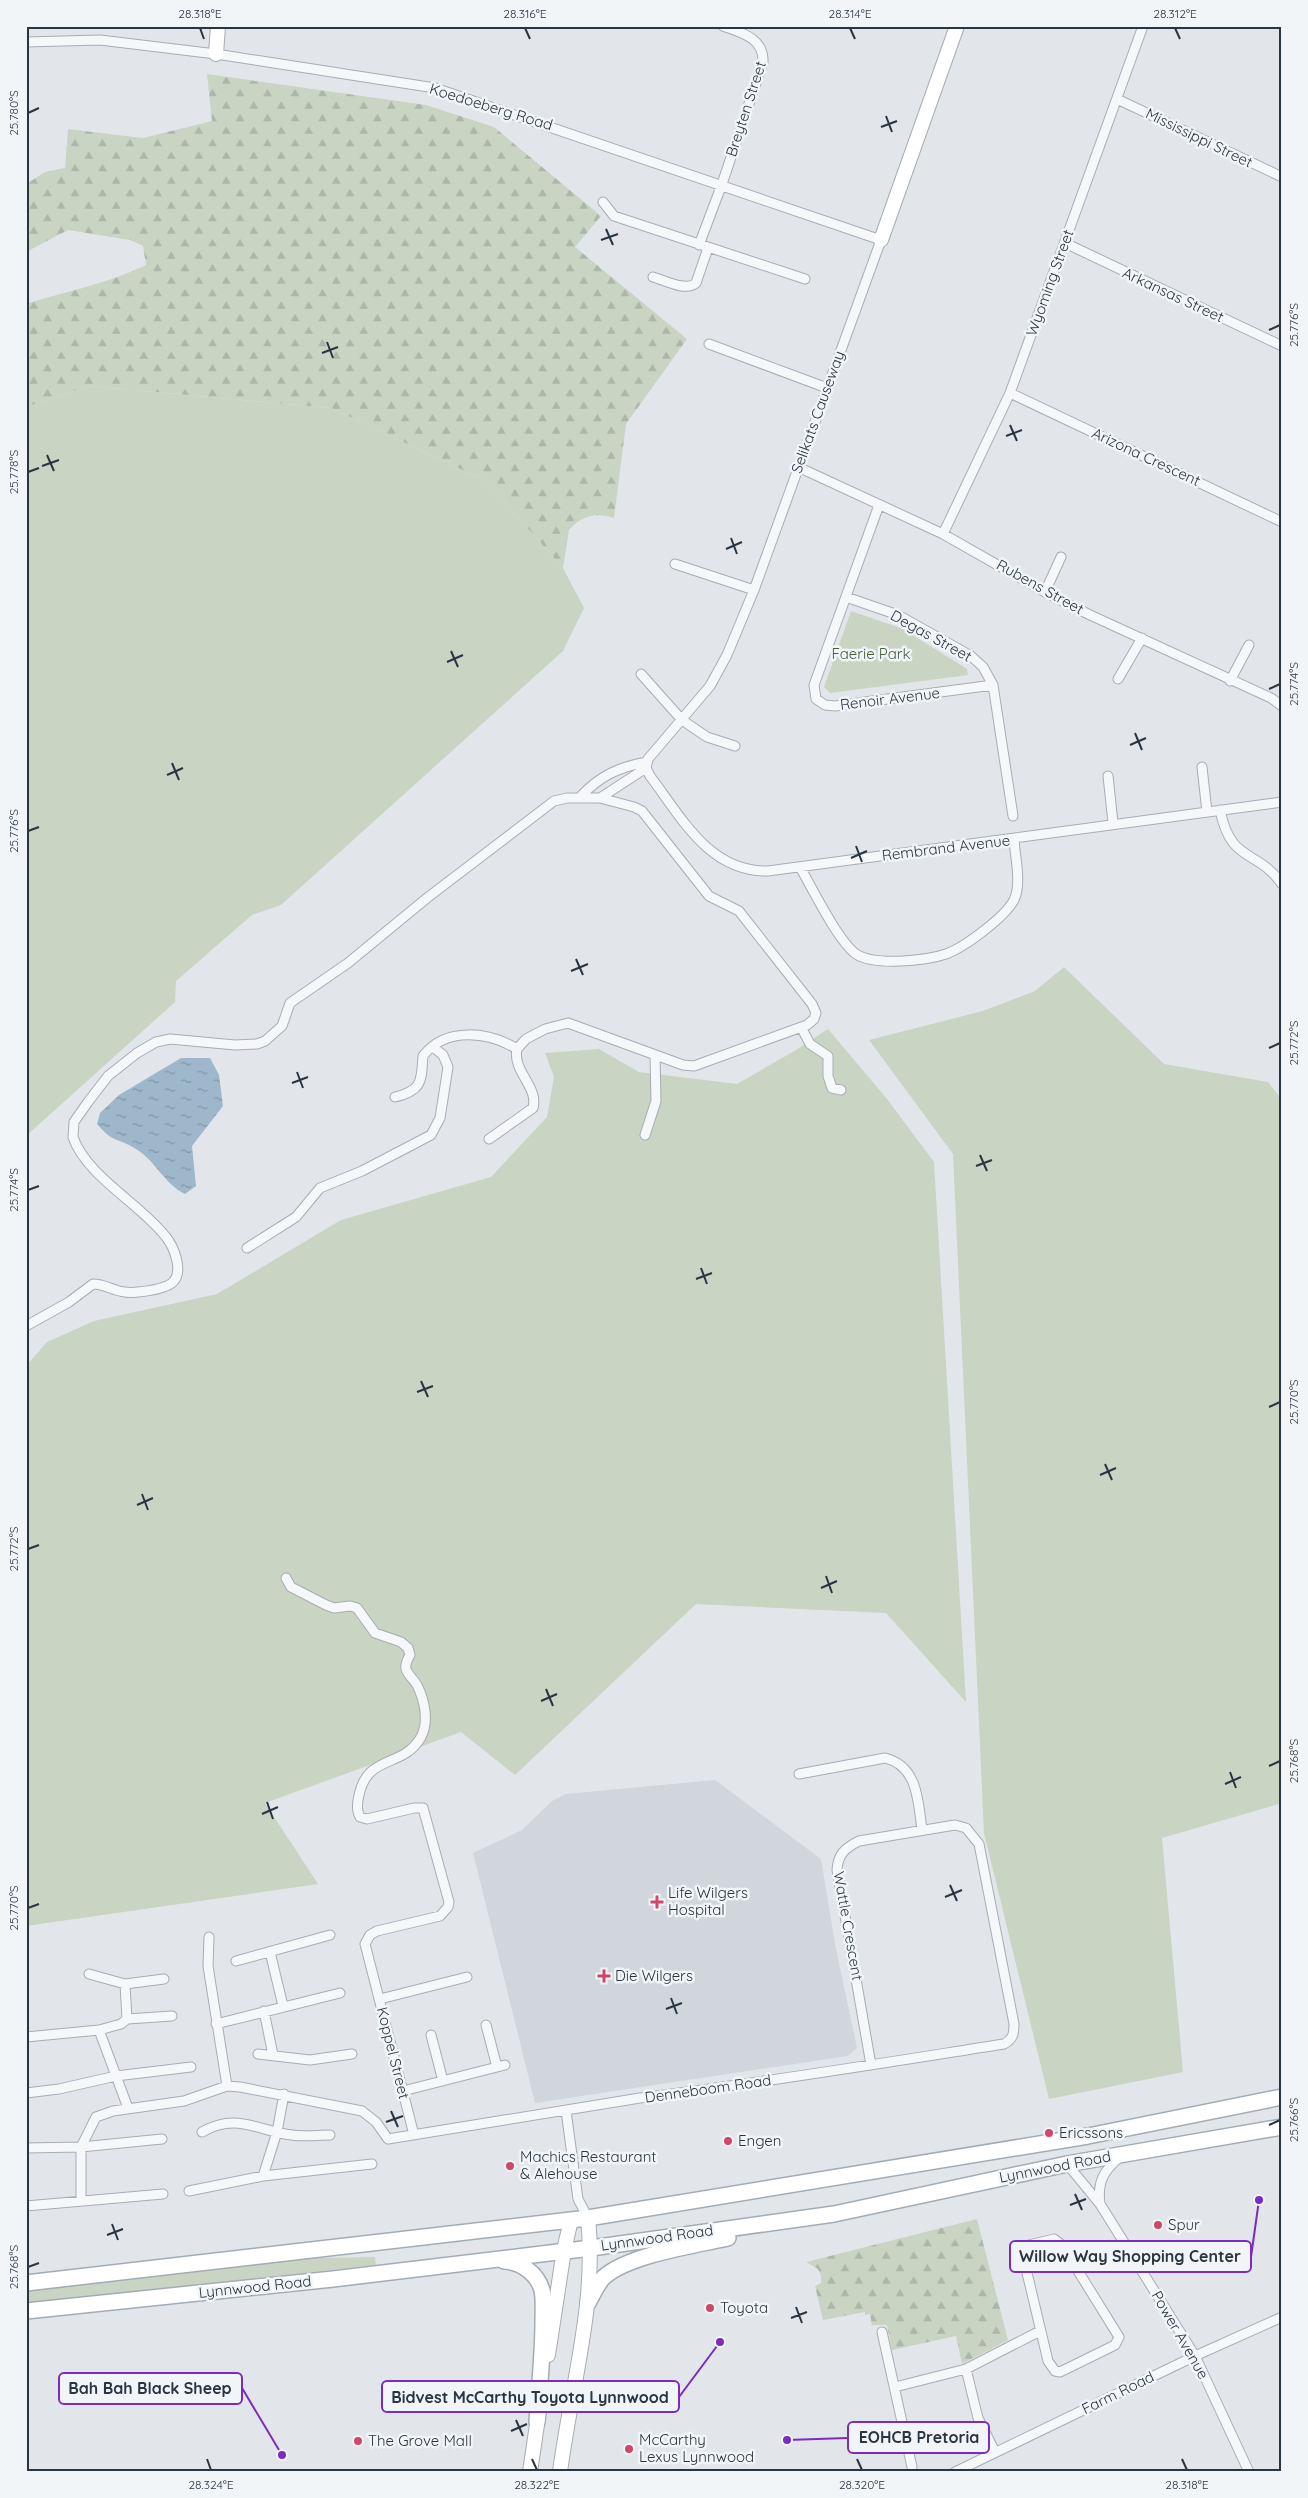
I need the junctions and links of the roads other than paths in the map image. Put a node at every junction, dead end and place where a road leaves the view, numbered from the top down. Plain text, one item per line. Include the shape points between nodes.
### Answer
1 (218, 26) edge
2 (723, 26) edge
3 (957, 26) edge
4 (1143, 26) edge
5 (26, 42) edge
6 (216, 54) junction
7 (1117, 99) junction
8 (1282, 177) edge
9 (722, 184) junction
10 (603, 202) dead end
11 (880, 240) junction
12 (1065, 243) junction
13 (703, 247) junction
14 (653, 277) dead end
15 (805, 279) dead end
16 (709, 344) dead end
17 (1282, 346) edge
18 (827, 388) junction
19 (1010, 393) junction
20 (798, 466) junction
21 (879, 504) junction
22 (1282, 522) edge
23 (943, 534) junction
24 (1061, 558) dead end
25 (675, 564) dead end
26 (754, 590) junction
27 (1045, 592) junction
28 (846, 597) junction
29 (1142, 638) junction
30 (1250, 645) dead end
31 (642, 674) dead end
32 (1118, 679) dead end
33 (1230, 681) junction
34 (993, 685) junction
35 (1282, 706) edge
36 (682, 720) junction
37 (735, 746) dead end
38 (1202, 766) dead end
39 (648, 769) junction
40 (1108, 776) dead end
41 (580, 798) junction
42 (600, 798) junction
43 (1282, 802) edge
44 (1220, 810) junction
45 (1207, 812) junction
46 (1013, 816) dead end
47 (1114, 823) junction
48 (1014, 839) junction
49 (800, 867) junction
50 (1282, 884) edge
51 (801, 1027) junction
52 (434, 1047) junction
53 (517, 1049) junction
54 (655, 1056) junction
55 (841, 1090) dead end
56 (395, 1097) dead end
57 (645, 1135) dead end
58 (489, 1139) dead end
59 (247, 1248) dead end
60 (26, 1326) edge
61 (286, 1578) dead end
62 (799, 1774) dead end
63 (922, 1830) junction
64 (330, 1934) dead end
65 (209, 1937) dead end
66 (270, 1952) junction
67 (236, 1961) dead end
68 (89, 1974) dead end
69 (467, 1977) dead end
70 (164, 1979) dead end
71 (125, 1984) junction
72 (340, 1993) dead end
73 (380, 1999) junction
74 (283, 2006) junction
75 (264, 2011) junction
76 (172, 2016) dead end
77 (127, 2019) junction
78 (216, 2024) junction
79 (1014, 2024) joint
80 (486, 2025) dead end
81 (99, 2030) junction
82 (431, 2035) dead end
83 (26, 2037) edge
84 (258, 2054) dead end
85 (352, 2054) dead end
86 (273, 2055) junction
87 (871, 2065) junction
88 (191, 2067) dead end
89 (116, 2076) junction
90 (443, 2081) junction
91 (227, 2086) junction
92 (403, 2091) junction
93 (26, 2093) edge
94 (284, 2094) junction
95 (1282, 2097) edge
96 (1282, 2106) edge
97 (128, 2108) junction
98 (566, 2111) junction
99 (1163, 2122) junction
100 (1282, 2127) edge
101 (202, 2132) dead end
102 (277, 2132) junction
103 (330, 2135) dead end
104 (414, 2135) junction
105 (162, 2138) dead end
106 (81, 2147) junction
107 (26, 2148) edge
108 (1124, 2154) junction
109 (372, 2164) dead end
110 (1067, 2164) junction
111 (263, 2176) junction
112 (189, 2191) dead end
113 (163, 2194) dead end
114 (578, 2199) junction
115 (81, 2201) junction
116 (1100, 2204) junction
117 (26, 2206) edge
118 (834, 2214) junction
119 (588, 2218) junction
120 (571, 2220) junction
121 (591, 2248) junction
122 (564, 2250) junction
123 (482, 2261) junction
124 (26, 2283) edge
125 (588, 2303) junction
126 (26, 2311) edge
127 (1282, 2317) edge
128 (882, 2332) dead end
129 (1040, 2332) junction
130 (1195, 2356) junction
131 (966, 2370) junction
132 (895, 2387) junction
133 (537, 2422) junction
134 (995, 2452) junction
135 (912, 2467) dead end
136 (530, 2472) edge
137 (560, 2472) edge
138 (955, 2472) edge
139 (1249, 2472) edge

1 - 6 main road
2 - 9 street, Breyten Street via 755,40 763,54 763,62
3 - 11 main road, Selikats Causeway
4 - 7 street, Wyoming Street
5 - 6 street, Koedoeberg Road via 89,39
6 - 9 street, Koedoeberg Road via 447,91
7 - 8 street, Mississippi Street
7 - 12 street, Wyoming Street
9 - 11 street, Koedoeberg Road
9 - 13 street, Breyten Street
10 - 13 street via 614,216
11 - 18 street, Selikats Causeway
12 - 17 street, Arkansas Street
12 - 19 street, Wyoming Street
13 - 14 street, Breyten Street via 696,283 692,286
13 - 15 street
16 - 18 street
18 - 20 street, Selikats Causeway
19 - 22 street, Arizona Crescent
19 - 23 street, Wyoming Street
20 - 21 street, Rubens Street
20 - 26 street, Selikats Causeway
21 - 23 street, Rubens Street
21 - 28 street, Renoir Avenue
23 - 27 street, Rubens Street
24 - 27 street
25 - 26 street
26 - 36 street, Selikats Causeway via 719,672
27 - 29 street, Rubens Street
28 - 34 street, Degas Street via 898,615 970,656 983,667
28 - 34 street, Renoir Avenue via 814,685 814,695 820,703 849,705
29 - 32 street
29 - 33 street, Rubens Street
30 - 33 street
31 - 36 street
33 - 35 street, Rubens Street
34 - 46 street, Degas Street
36 - 37 street via 707,737
36 - 39 street, Selikats Causeway
38 - 45 street
39 - 41 street via 615,770 597,780
39 - 42 street, Selikats Causeway
39 - 49 street, Rembrand Avenue via 706,848 718,858 731,866 748,870
40 - 47 street
41 - 42 street
41 - 60 street via 561,799 546,806 348,963 292,1002 287,1007 282,1026 265,1041 236,1045 165,1039 136,1053 116,1069 76,1120 73,1137 94,1168 165,1236 175,1255 177,1275 168,1285 137,1292 122,1292 93,1284
42 - 51 street via 642,812 709,896 739,911 814,1009 814,1019
43 - 44 street, Rembrand Avenue
44 - 45 street, Rembrand Avenue
44 - 50 street via 1225,832 1233,845 1270,871
45 - 47 street, Rembrand Avenue
47 - 48 street, Rembrand Avenue
48 - 49 street, Rembrand Avenue
48 - 49 street via 1018,886 1012,903 1001,916 974,936 951,952 938,956 885,961 857,954 845,943
51 - 54 street via 698,1065 683,1065
51 - 55 street via 810,1044 828,1056 829,1083 832,1088
52 - 53 street via 452,1036 468,1034 504,1042
52 - 56 street via 423,1056 423,1072 418,1084
52 - 59 street via 443,1055 448,1068 440,1118 431,1135 362,1171 320,1188 296,1217
53 - 54 street via 526,1039 563,1022
53 - 58 street via 517,1063 532,1093 533,1108
54 - 57 street via 656,1100
61 - 73 street, Koppel Street via 291,1587 326,1605 357,1608 375,1633 401,1642 408,1648 410,1655 406,1670 418,1687 426,1718 422,1736 410,1752 374,1767 366,1776 357,1809 360,1817 374,1818 414,1808 425,1810 449,1902 440,1916 377,1931 367,1938 366,1950
62 - 63 street via 885,1758 896,1761 911,1777
63 - 79 street, Wattle Crescent via 955,1825 966,1828 979,1844
63 - 87 street, Wattle Crescent via 859,1841 847,1846 838,1860 837,1870
64 - 66 street
65 - 78 street via 208,1966
66 - 67 street
66 - 74 street
68 - 71 street
69 - 73 street
70 - 71 street
71 - 77 street
72 - 74 street
73 - 92 street, Koppel Street
74 - 75 street
75 - 78 street
75 - 86 street
76 - 77 street
77 - 81 street
78 - 91 street
79 - 87 street, Denneboom Road via 1011,2040 1004,2044
80 - 90 street via 501,2066
81 - 83 street
81 - 89 street
82 - 90 street
84 - 86 street
85 - 86 street via 310,2060
87 - 98 street, Denneboom Road
88 - 89 street
89 - 93 street
89 - 97 street
90 - 92 street
91 - 94 street
91 - 97 street via 184,2101
92 - 104 street, Koppel Street
94 - 102 street
94 - 104 street, Denneboom Road via 362,2111 376,2122 388,2139
95 - 99 main road, Lynnwood Road
96 - 99 main road
97 - 106 street via 96,2118
98 - 104 street, Denneboom Road
98 - 114 street
99 - 119 main road, Lynnwood Road
100 - 108 main road, Lynnwood Road
101 - 102 street via 218,2124 241,2122
102 - 103 street via 302,2136
102 - 111 street
105 - 106 street
106 - 107 street
106 - 115 street
108 - 110 main road, Lynnwood Road
108 - 116 street via 1102,2176
109 - 111 street
110 - 116 street, Power Avenue
110 - 118 main road, Lynnwood Road
111 - 112 street
113 - 115 street
114 - 119 street
114 - 120 street
115 - 117 street
116 - 130 street, Power Avenue
118 - 121 main road, Lynnwood Road
118 - 125 main road via 670,2251 617,2268 604,2278
119 - 120 main road, Lynnwood Road
119 - 121 main road
120 - 122 main road
120 - 124 main road, Lynnwood Road
121 - 122 main road, Lynnwood Road
121 - 125 main road
122 - 123 main road, Lynnwood Road
122 - 133 main road
123 - 126 main road, Lynnwood Road
123 - 133 main road via 515,2262 533,2274 542,2290
125 - 137 main road
127 - 130 street, Farm Road
128 - 132 street
129 - 129 street via 1023,2252 1029,2245 1054,2240 1062,2245 1119,2337 1115,2345 1060,2372 1051,2367
129 - 131 street
130 - 134 street, Farm Road
130 - 139 street, Power Avenue
131 - 132 street
131 - 134 street via 978,2418
132 - 135 street
133 - 136 main road
134 - 138 street, Farm Road

